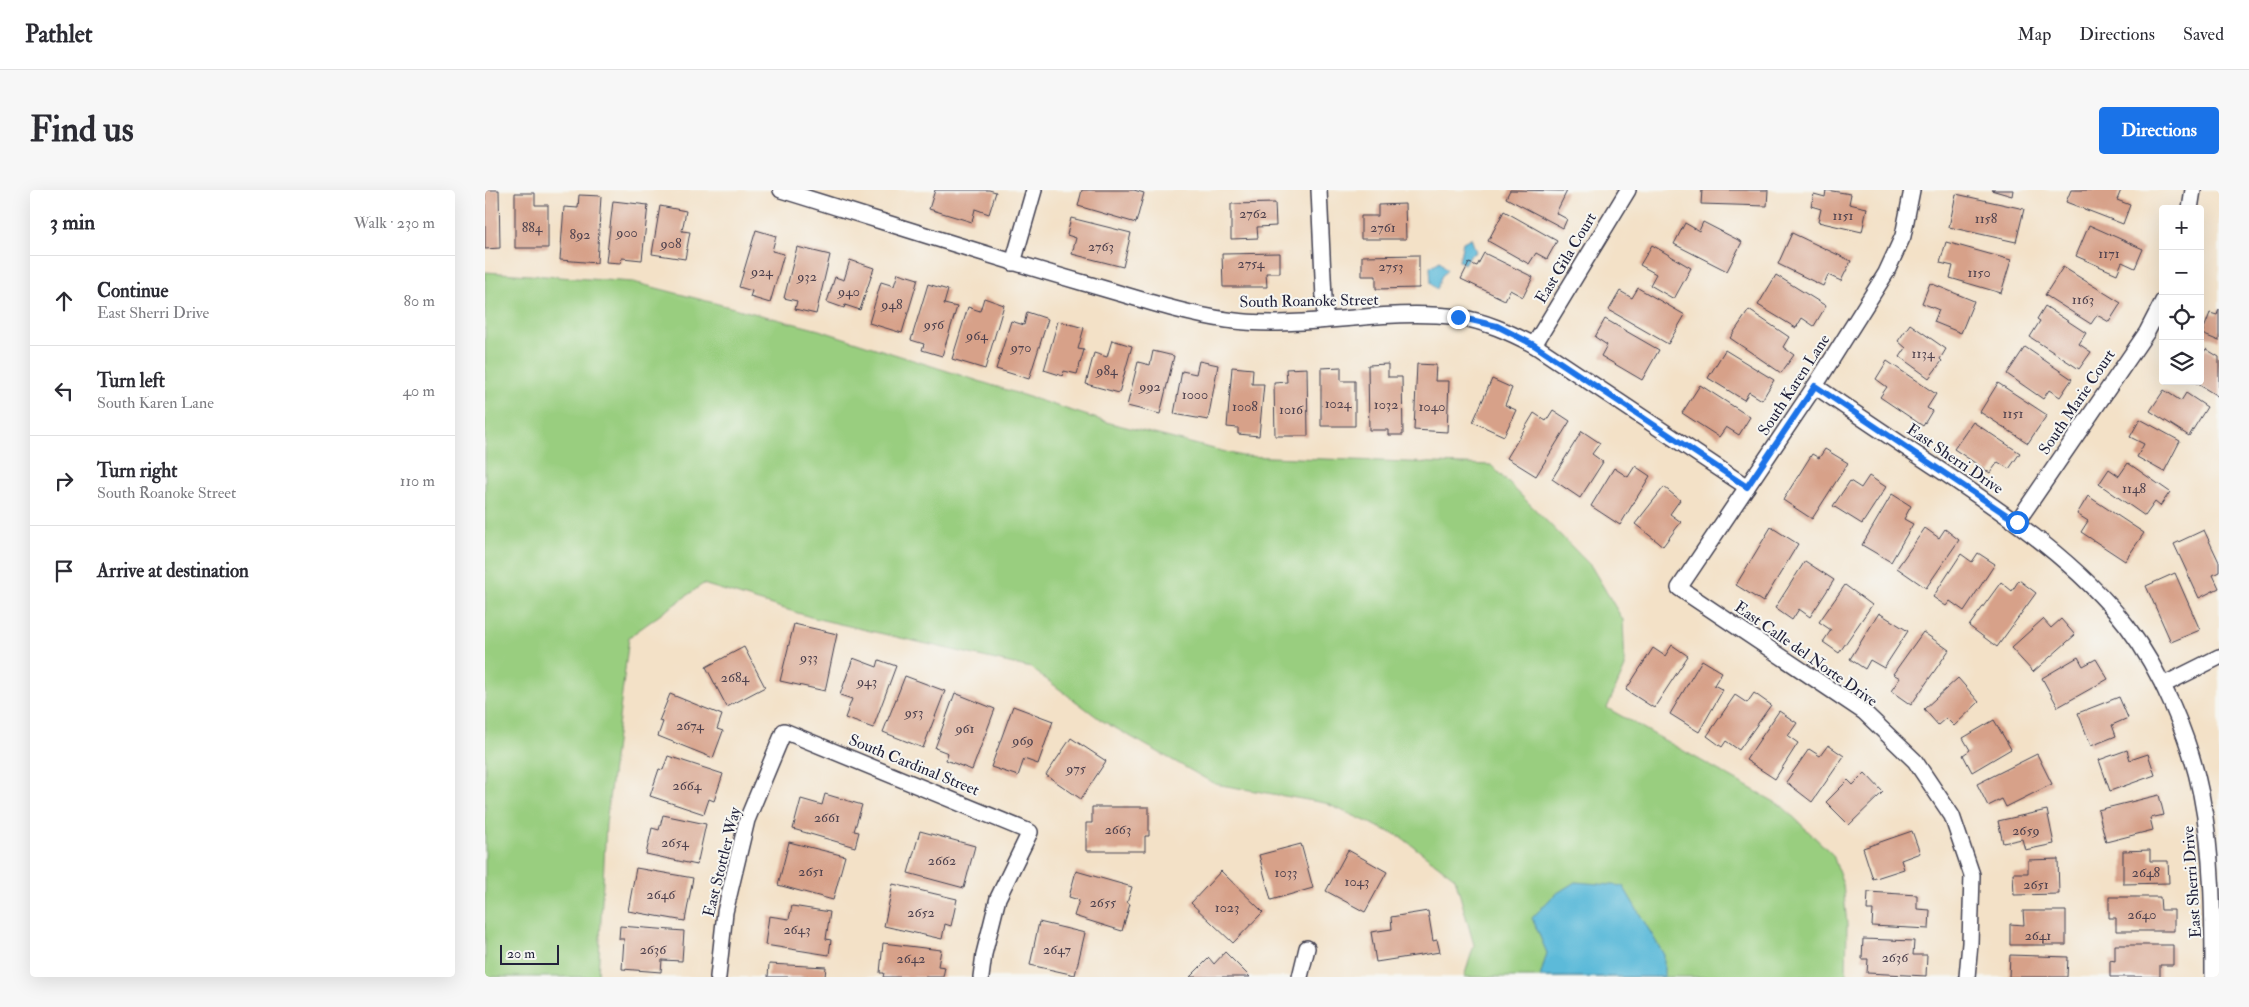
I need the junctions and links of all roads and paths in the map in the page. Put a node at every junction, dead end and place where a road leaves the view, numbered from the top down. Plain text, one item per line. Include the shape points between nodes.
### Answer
1 (781, 190) edge
2 (1034, 190) edge
3 (1319, 190) edge
4 (1627, 190) edge
5 (1912, 190) edge
6 (2193, 190) edge
7 (2191, 205) edge
8 (1013, 263) junction
9 (2159, 309) edge
10 (1325, 320) junction
11 (1534, 345) junction
12 (1815, 386) junction
13 (1747, 487) junction
14 (2017, 522) junction
15 (1679, 588) joint
16 (2219, 657) edge
17 (2163, 685) junction
18 (784, 731) joint
19 (1307, 948) dead end
20 (718, 977) edge
21 (981, 977) edge
22 (1300, 977) edge
23 (1967, 977) edge
24 (2213, 977) edge

1 - 8 street, South Roanoke Street
2 - 8 street
3 - 10 street
4 - 11 street, East Gila Court
5 - 12 street, South Karen Lane via 1903,236 1886,273
6 - 7 street
8 - 10 street, South Roanoke Street via 1201,315 1274,322
9 - 14 street, South Marie Court via 2147,332
10 - 11 street, South Roanoke Street via 1415,314 1458,317 1497,326
11 - 13 street, South Roanoke Street
12 - 13 street, South Karen Lane
12 - 14 street, East Sherri Drive
13 - 15 street, South Karen Lane
14 - 17 street, East Sherri Drive via 2079,574 2127,627
15 - 23 street, East Calle del Norte Drive via 1864,712 1915,761 1952,816 1972,875
16 - 17 street
17 - 24 street, East Sherri Drive via 2184,734 2210,848
18 - 20 street, East Stottler Way via 747,820 725,912
18 - 21 street, South Cardinal Street via 1030,832 998,898
19 - 22 street

